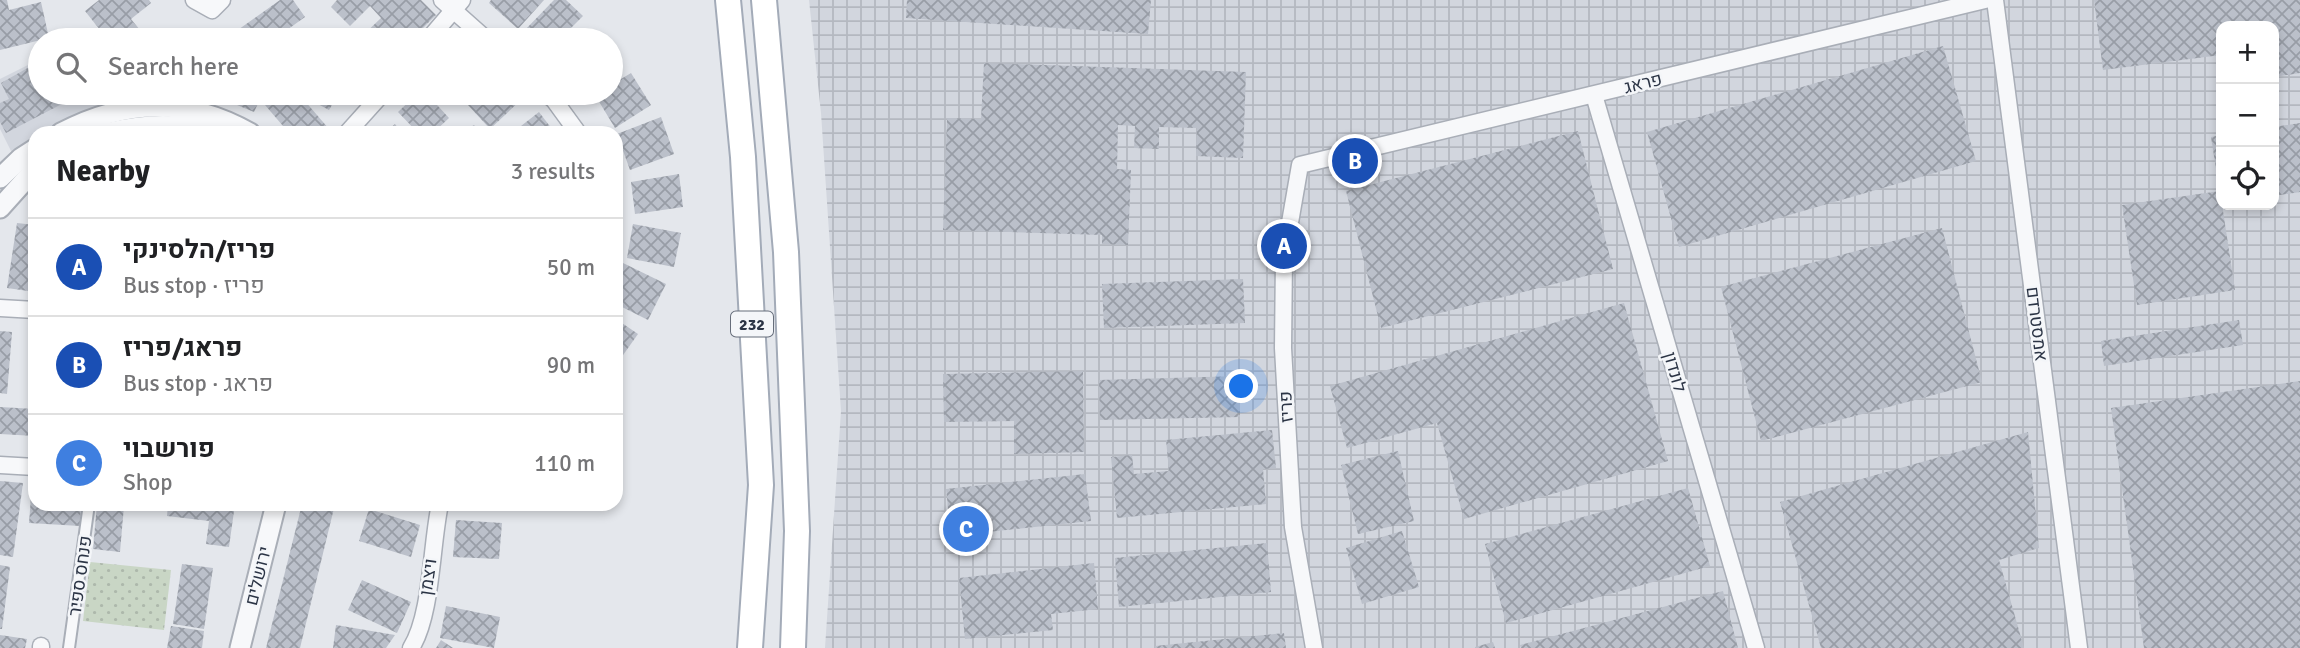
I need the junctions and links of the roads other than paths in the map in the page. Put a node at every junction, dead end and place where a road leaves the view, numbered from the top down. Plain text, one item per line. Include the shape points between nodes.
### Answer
1 (194, 0) edge
2 (222, 0) edge
3 (728, 0) edge
4 (764, 0) edge
5 (1985, 0) edge
6 (1995, 0) edge
7 (452, 4) edge
8 (436, 28) edge
9 (475, 28) edge
10 (1594, 95) junction
11 (372, 105) edge
12 (558, 105) edge
13 (78, 126) edge
14 (235, 126) edge
15 (353, 126) edge
16 (573, 126) edge
17 (28, 154) edge
18 (1300, 165) joint
19 (28, 177) edge
20 (0, 178) edge
21 (0, 208) edge
22 (0, 308) edge
23 (28, 310) edge
24 (0, 465) edge
25 (28, 467) edge
26 (88, 511) edge
27 (273, 511) edge
28 (439, 511) edge
29 (69, 648) edge
30 (240, 648) edge
31 (411, 648) edge
32 (750, 648) edge
33 (793, 648) edge
34 (1314, 648) edge
35 (1756, 648) edge
36 (2079, 648) edge

1 - 2 street via 212,10
3 - 32 main road, 232 via 743,157 761,485
4 - 33 main road, 232 via 786,252 797,531
5 - 10 street, פראג
6 - 36 street, אמסטרדם
7 - 8 street
7 - 9 street
10 - 18 street, פראג
10 - 35 street, לונדון
11 - 15 street
12 - 16 street
13 - 14 street via 117,110 153,106 185,108
17 - 20 street
18 - 34 street, פריז via 1284,257 1283,348 1293,527
19 - 21 street
22 - 23 street
24 - 25 street
26 - 29 street, פנחס ספיר
27 - 30 street, ירושלים
28 - 31 street, ויצמן via 429,585

